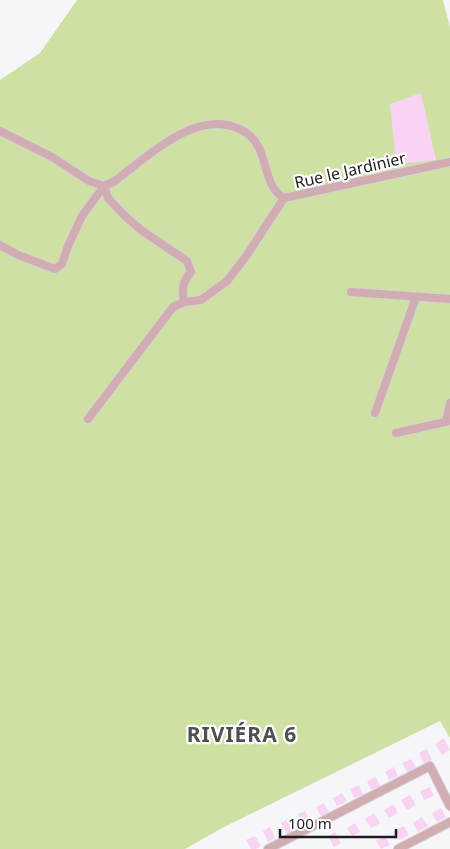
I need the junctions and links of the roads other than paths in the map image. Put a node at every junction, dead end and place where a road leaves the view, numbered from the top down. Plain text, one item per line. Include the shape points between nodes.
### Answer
1 (0, 131) edge
2 (450, 162) edge
3 (104, 186) junction
4 (284, 198) junction
5 (0, 244) edge
6 (350, 292) dead end
7 (416, 297) junction
8 (450, 300) edge
9 (184, 302) junction
10 (450, 403) edge
11 (375, 413) dead end
12 (88, 419) dead end
13 (448, 421) edge
14 (396, 433) dead end
15 (450, 806) edge
16 (450, 822) edge
17 (268, 849) edge
18 (398, 849) edge

1 - 3 street via 89,182
2 - 4 street, Rue le Jardinier
3 - 4 street, Rue le Jardinier via 186,131 216,124 231,126 254,139 272,186
3 - 5 street via 82,216 62,264 55,269
3 - 9 street via 108,198 141,230 187,261 191,272 182,287
4 - 9 street via 226,281 201,300
6 - 7 street
7 - 8 street
7 - 11 street
9 - 12 street via 173,307
10 - 13 street
13 - 14 street
15 - 17 street via 430,766
16 - 18 street

